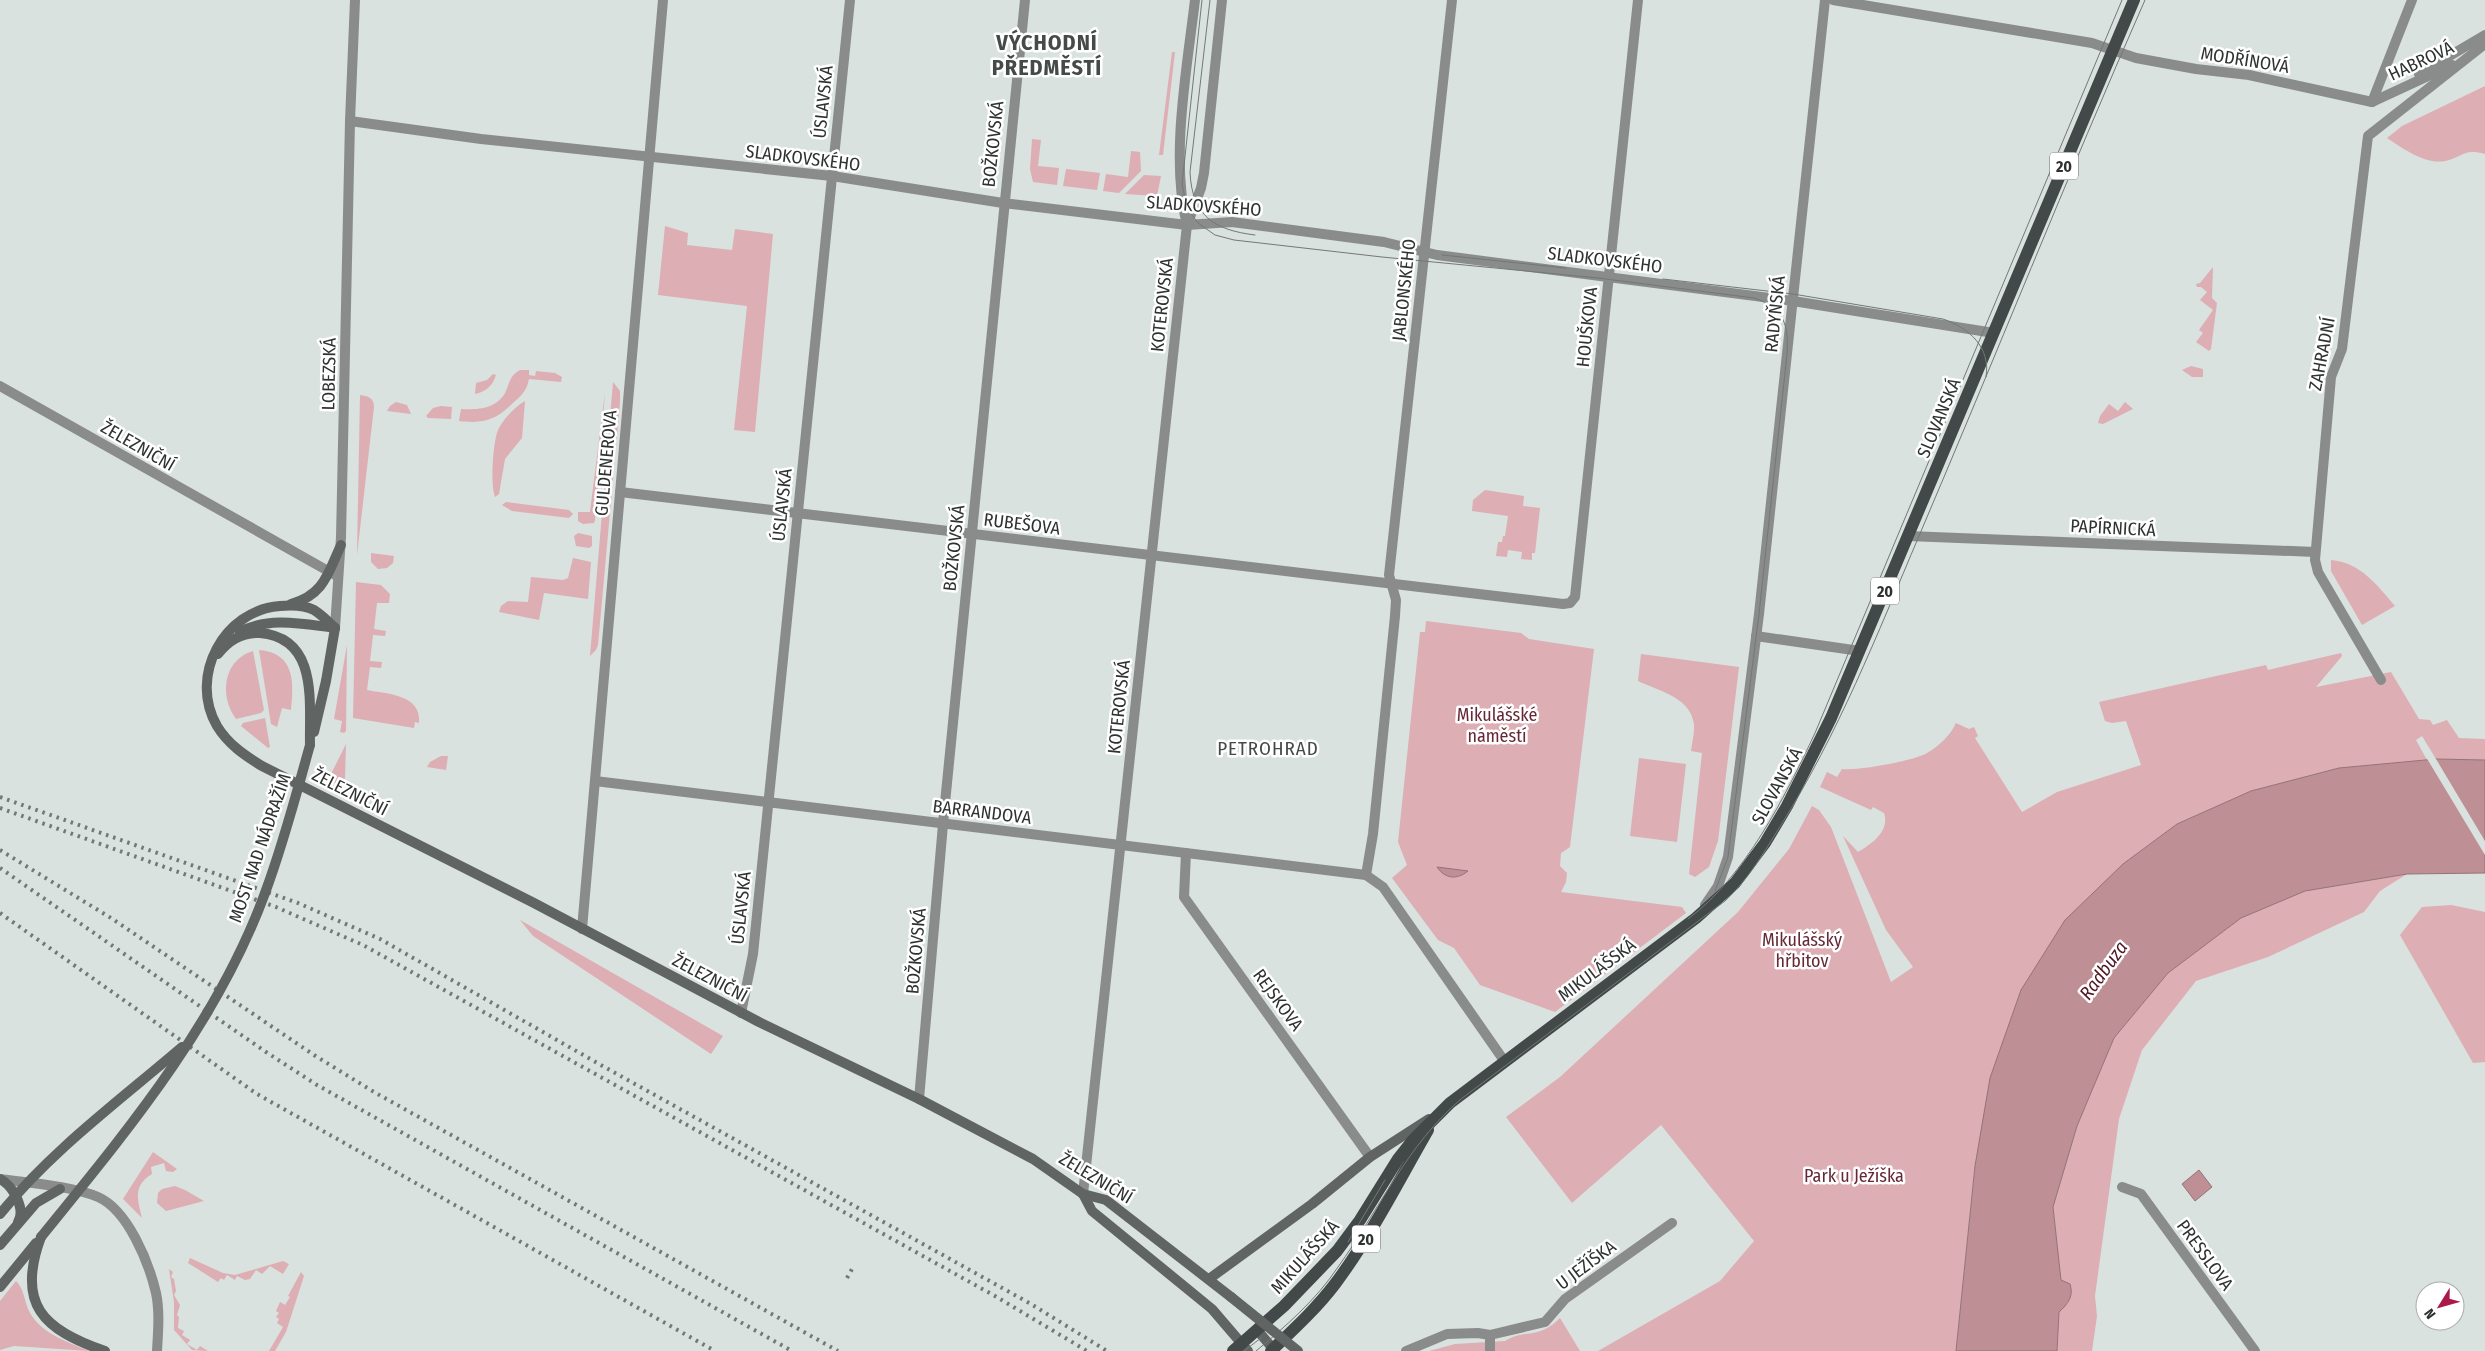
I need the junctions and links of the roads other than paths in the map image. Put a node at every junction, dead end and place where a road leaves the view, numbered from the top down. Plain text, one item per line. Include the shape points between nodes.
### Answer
1 (355, 0) edge
2 (663, 0) edge
3 (850, 0) edge
4 (1025, 0) edge
5 (1195, 0) edge
6 (1222, 0) edge
7 (1452, 0) edge
8 (1638, 0) edge
9 (1825, 0) edge
10 (1832, 0) edge
11 (2134, 0) edge
12 (2412, 0) edge
13 (2485, 34) edge
14 (2485, 44) edge
15 (2113, 50) junction
16 (2485, 50) edge
17 (2372, 102) junction
18 (350, 121) junction
19 (650, 157) junction
20 (832, 176) junction
21 (1003, 203) junction
22 (1187, 225) junction
23 (1425, 252) junction
24 (1609, 277) junction
25 (1793, 301) junction
26 (1994, 333) junction
27 (0, 386) edge
28 (620, 492) junction
29 (798, 514) junction
30 (972, 534) junction
31 (1908, 536) junction
32 (341, 545) junction
33 (2315, 552) junction
34 (1152, 555) junction
35 (328, 572) junction
36 (339, 577) junction
37 (1390, 584) junction
38 (271, 607) junction
39 (334, 628) junction
40 (1757, 634) junction
41 (1860, 651) junction
42 (209, 673) junction
43 (2381, 680) dead end
44 (310, 745) junction
45 (594, 781) junction
46 (768, 802) junction
47 (943, 824) junction
48 (1765, 843) joint
49 (1120, 845) junction
50 (1186, 853) junction
51 (1366, 875) junction
52 (1696, 918) junction
53 (582, 928) junction
54 (742, 1013) junction
55 (192, 1038) junction
56 (1505, 1062) junction
57 (919, 1099) junction
58 (1439, 1114) junction
59 (1370, 1157) junction
60 (0, 1179) edge
61 (2122, 1187) dead end
62 (60, 1189) junction
63 (1083, 1194) junction
64 (0, 1214) edge
65 (17, 1223) junction
66 (1672, 1223) dead end
67 (41, 1237) junction
68 (0, 1244) edge
69 (1210, 1278) junction
70 (0, 1286) edge
71 (1258, 1331) junction
72 (1490, 1335) junction
73 (1241, 1349) edge
74 (1273, 1350) edge
75 (105, 1351) edge
76 (157, 1351) edge
77 (1298, 1351) edge
78 (1406, 1351) edge
79 (1490, 1351) edge
80 (2255, 1351) edge

1 - 18 street, LOBEZSKÁ
2 - 19 street, GULDENEROVA
3 - 20 street, ÚSLAVSKÁ
4 - 21 street, BOŽKOVSKÁ
5 - 22 street, KOTEROVSKÁ via 1179,171 1181,202
6 - 22 street, KOTEROVSKÁ via 1204,173
7 - 23 street, JABLONSKÉHO
8 - 24 street, HOUŠKOVA
9 - 25 street, RADYŇSKÁ
10 - 15 street, MODŘÍNOVÁ via 2092,43
11 - 15 main road, SLOVANSKÁ / 20
12 - 17 street
13 - 17 street
14 - 33 street, ZAHRADNÍ via 2368,136 2342,349 2331,377
15 - 17 street, MODŘÍNOVÁ via 2136,58 2249,75
15 - 26 main road, SLOVANSKÁ / 20
16 - 17 street, HABROVÁ
18 - 19 street, SLADKOVSKÉHO via 454,136
18 - 32 street, LOBEZSKÁ
19 - 20 street, SLADKOVSKÉHO
19 - 28 street, GULDENEROVA
20 - 21 street, SLADKOVSKÉHO
20 - 29 street, ÚSLAVSKÁ
21 - 22 street, SLADKOVSKÉHO
21 - 30 street, BOŽKOVSKÁ
22 - 23 street, SLADKOVSKÉHO via 1232,222 1384,242
22 - 34 street, KOTEROVSKÁ
23 - 24 street, SLADKOVSKÉHO
23 - 37 street, JABLONSKÉHO
24 - 25 street, SLADKOVSKÉHO
24 - 37 street, HOUŠKOVA via 1574,597 1570,603
25 - 26 street, SLADKOVSKÉHO
25 - 40 street, RADYŇSKÁ
26 - 31 main road, SLOVANSKÁ / 20
27 - 35 street, ŽELEZNIČNÍ
28 - 29 street, RUBEŠOVA
28 - 45 street, GULDENEROVA
29 - 30 street, RUBEŠOVA
29 - 46 street, ÚSLAVSKÁ
30 - 34 street, RUBEŠOVA
30 - 47 street, BOŽKOVSKÁ
31 - 33 street, PAPÍRNICKÁ
31 - 41 main road, SLOVANSKÁ / 20
32 - 35 main road
32 - 36 street, LOBEZSKÁ
33 - 43 street, ZAHRADNÍ via 2318,572
34 - 37 street, RUBEŠOVA
34 - 49 street, KOTEROVSKÁ
35 - 36 street, ŽELEZNIČNÍ
35 - 38 main road via 311,597
36 - 39 street, LOBEZSKÁ
37 - 51 street via 1396,600 1373,834
38 - 39 main road, ŽELEZNIČNÍ via 308,608 320,614
38 - 42 main road, ŽELEZNIČNÍ via 253,612 233,625 218,645
39 - 42 main road via 273,622 254,625 227,641 217,652
39 - 44 main road, LOBEZSKÁ via 326,681
40 - 41 street
40 - 52 street via 1728,857 1718,886
41 - 48 main road, SLOVANSKÁ / 20 via 1806,772
42 - 44 main road, ŽELEZNIČNÍ via 223,648 241,635 262,633 285,641 307,670
42 - 53 main road, ŽELEZNIČNÍ via 207,696 217,725 230,743 249,758
44 - 55 main road, MOST NAD NÁDRAŽÍM, bridge via 265,894 233,964
45 - 46 street, BARRANDOVA
45 - 53 street, GULDENEROVA
46 - 47 street, BARRANDOVA
46 - 54 street, ÚSLAVSKÁ via 753,954
47 - 49 street, BARRANDOVA
47 - 57 street, BOŽKOVSKÁ
48 - 52 main road, MIKULÁŠSKÁ / 20 via 1735,883
49 - 50 street, BARRANDOVA
49 - 63 street, KOTEROVSKÁ
50 - 51 street, BARRANDOVA
50 - 59 street, REJSKOVA via 1184,897
51 - 56 street via 1383,886
52 - 56 main road, MIKULÁŠSKÁ / 20
53 - 54 main road, ŽELEZNIČNÍ
54 - 57 main road, ŽELEZNIČNÍ
55 - 64 main road, MOST NAD NÁDRAŽÍM, bridge via 69,1142
55 - 67 main road, MOST NAD NÁDRAŽÍM, bridge via 128,1130
56 - 58 main road, MIKULÁŠSKÁ / 20
57 - 63 main road, ŽELEZNIČNÍ via 1033,1159
58 - 59 main road
58 - 71 main road, MIKULÁŠSKÁ / 20 via 1398,1159 1337,1251
58 - 74 main road, MIKULÁŠSKÁ / 20 via 1347,1268 1318,1305
59 - 69 main road via 1312,1204
60 - 62 street
60 - 65 main road via 13,1191 19,1206 21,1215
61 - 80 street, PRESSLOVA via 2141,1194
62 - 65 main road via 36,1202
62 - 76 street via 88,1194 104,1201 133,1236 144,1256 156,1294
63 - 69 main road, ŽELEZNIČNÍ via 1106,1200
63 - 73 main road via 1092,1211 1212,1309
65 - 68 main road
66 - 72 street, U JEŽÍŠKA via 1565,1299 1545,1322
67 - 70 main road, MOST NAD NÁDRAŽÍM
67 - 75 main road via 33,1266 33,1297 40,1311 50,1323 85,1344
69 - 77 main road, ŽELEZNIČNÍ, bridge
71 - 73 main road, MIKULÁŠSKÁ / 20
71 - 74 main road
72 - 78 street, U JEŽÍŠKA via 1447,1334
72 - 79 street

